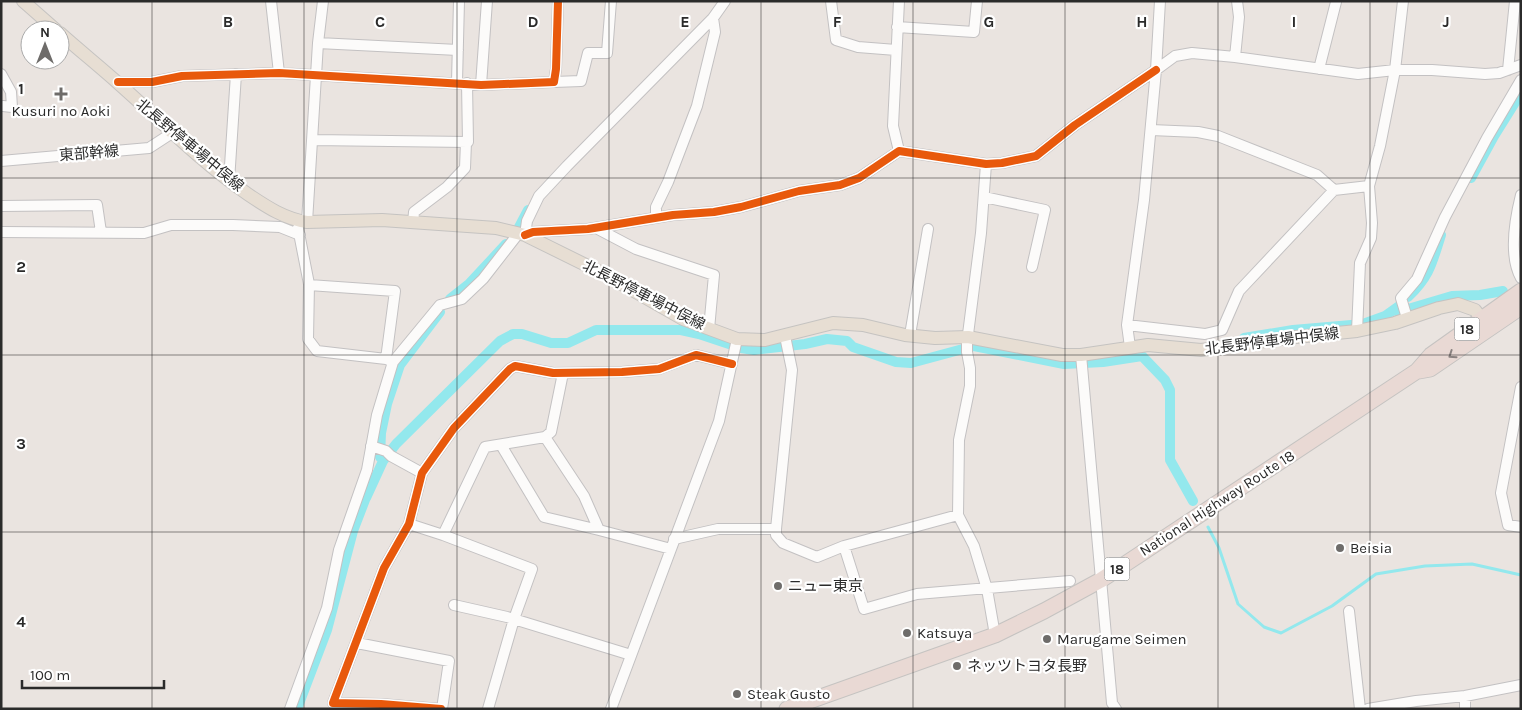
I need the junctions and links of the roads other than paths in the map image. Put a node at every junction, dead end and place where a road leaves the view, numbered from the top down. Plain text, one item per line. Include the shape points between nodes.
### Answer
1 (23, 1) edge
2 (270, 1) edge
3 (323, 1) edge
4 (459, 1) edge
5 (487, 1) edge
6 (558, 1) edge
7 (611, 1) edge
8 (725, 1) edge
9 (831, 1) edge
10 (898, 1) edge
11 (977, 1) edge
12 (1160, 1) edge
13 (1237, 1) edge
14 (1403, 1) edge
15 (1515, 1) edge
16 (1336, 2) edge
17 (713, 18) junction
18 (45, 20) edge
19 (897, 27) junction
20 (70, 41) edge
21 (318, 43) junction
22 (458, 50) junction
23 (896, 50) junction
24 (1235, 57) junction
25 (1521, 65) edge
26 (1319, 69) junction
27 (1156, 70) junction
28 (1396, 70) junction
29 (1508, 70) junction
30 (279, 73) junction
31 (1, 74) edge
32 (236, 74) junction
33 (316, 75) junction
34 (1521, 80) edge
35 (118, 82) junction
36 (554, 82) junction
37 (462, 83) junction
38 (481, 84) junction
39 (2, 106) dead end
40 (1151, 130) junction
41 (172, 133) junction
42 (312, 140) junction
43 (466, 142) junction
44 (899, 151) junction
45 (1, 161) edge
46 (986, 164) junction
47 (229, 181) junction
48 (1369, 186) junction
49 (1334, 190) junction
50 (1521, 195) edge
51 (984, 197) junction
52 (1, 206) edge
53 (656, 218) junction
54 (302, 222) junction
55 (413, 223) junction
56 (596, 228) junction
57 (928, 229) dead end
58 (1, 232) edge
59 (101, 232) junction
60 (300, 234) junction
61 (521, 235) junction
62 (1032, 267) dead end
63 (1521, 278) edge
64 (309, 285) junction
65 (1521, 292) edge
66 (1521, 307) edge
67 (1406, 312) junction
68 (1485, 324) junction
69 (1127, 325) junction
70 (1357, 326) junction
71 (709, 329) junction
72 (910, 335) junction
73 (786, 342) junction
74 (736, 344) junction
75 (967, 344) junction
76 (1130, 347) junction
77 (390, 361) junction
78 (1083, 362) junction
79 (732, 364) junction
80 (562, 373) junction
81 (1521, 387) edge
82 (545, 437) junction
83 (500, 444) junction
84 (382, 450) junction
85 (422, 473) junction
86 (958, 515) junction
87 (409, 524) junction
88 (1521, 527) edge
89 (776, 529) junction
90 (599, 530) junction
91 (444, 535) junction
92 (674, 538) junction
93 (844, 546) junction
94 (671, 549) junction
95 (1101, 580) junction
96 (1070, 581) dead end
97 (987, 589) junction
98 (454, 605) dead end
99 (1349, 611) dead end
100 (514, 619) junction
101 (995, 635) junction
102 (357, 643) junction
103 (632, 655) junction
104 (1521, 685) edge
105 (1465, 696) junction
106 (331, 706) edge
107 (290, 709) edge
108 (441, 709) edge
109 (488, 709) edge
110 (611, 709) edge
111 (788, 709) edge
112 (1116, 709) edge
113 (1360, 709) edge
114 (1368, 709) edge
115 (1465, 709) edge

1 - 18 main road
2 - 30 street
3 - 21 street
4 - 22 street
5 - 38 street
6 - 36 street
7 - 36 street via 607,53 588,53 580,81
8 - 17 street
9 - 23 street via 836,40 858,47
10 - 19 street
11 - 19 street via 974,32
12 - 27 street
13 - 24 street via 1239,17
14 - 28 street
15 - 29 street
16 - 26 street
17 - 53 street via 715,32 697,106 656,207
17 - 61 street via 539,196
19 - 23 street
20 - 35 main road, 北長野停車場中俣線
21 - 22 street
21 - 33 street
22 - 37 street
23 - 44 street via 893,126
24 - 26 street
24 - 27 street via 1192,53 1175,56
25 - 29 street
26 - 28 street via 1358,74
27 - 40 street
27 - 46 street via 1036,156
28 - 29 street via 1485,74
28 - 48 street
30 - 32 street
30 - 33 street
31 - 39 street via 11,92 12,107
32 - 35 street
32 - 47 street
33 - 37 street
33 - 42 street
34 - 67 street via 1445,217 1417,279 1401,298
35 - 41 main road, 北長野停車場中俣線
36 - 38 street
37 - 38 street
37 - 43 street
40 - 49 street via 1218,136 1317,176
40 - 69 street
41 - 45 street, 東部幹線 via 148,148
41 - 47 main road, 北長野停車場中俣線
42 - 43 street
42 - 54 street
43 - 55 street via 465,168 447,187 414,212
44 - 46 street
44 - 53 street via 859,178 840,186 800,191 714,212
46 - 51 street
47 - 54 main road, 北長野停車場中俣線 via 277,213
48 - 49 street
48 - 70 street via 1371,238 1360,263
49 - 69 street via 1239,291 1222,330 1205,334
50 - 63 street via 1514,238 1515,260
51 - 62 street via 1045,210
51 - 75 street
52 - 59 street via 97,205
53 - 56 street
54 - 55 main road, 北長野停車場中俣線 via 382,220
54 - 60 street
55 - 61 main road, 北長野停車場中俣線 via 496,228
56 - 61 street
56 - 71 street via 636,250 714,276
57 - 72 street
58 - 59 street
59 - 60 street via 144,233 170,225 224,225 280,227
60 - 64 street
61 - 71 main road, 北長野停車場中俣線
61 - 77 street via 484,279 462,298 440,305
64 - 77 street via 308,339 317,351
64 - 77 street via 395,291
65 - 68 highway, National Highway Route 18 / 18
66 - 68 highway, National Highway Route 18 / 18
67 - 68 main road, 北長野停車場中俣線 via 1458,304 1475,310
67 - 70 main road, 北長野停車場中俣線 via 1386,325
68 - 95 highway, National Highway Route 18 / 18 via 1431,355 1417,371
69 - 76 street
70 - 76 main road, 北長野停車場中俣線 via 1201,350
71 - 74 main road, 北長野停車場中俣線
72 - 73 main road, 北長野停車場中俣線 via 864,324 833,323
72 - 75 main road, 北長野停車場中俣線
73 - 74 main road, 北長野停車場中俣線 via 766,340
73 - 89 street via 792,370
74 - 79 street
75 - 78 main road, 北長野停車場中俣線 via 1062,354
75 - 86 street via 970,386 959,440
76 - 78 main road, 北長野停車場中俣線
77 - 84 street via 377,416
78 - 95 street
79 - 80 street via 696,355 659,370
79 - 92 street via 719,421
80 - 82 street via 551,432
80 - 85 street via 510,368 454,428
81 - 88 street via 1502,493 1508,525
82 - 83 street
82 - 90 street via 584,496
83 - 90 street via 544,517
83 - 91 street via 485,447
84 - 85 street
84 - 107 street via 367,470 339,550 327,608
85 - 87 street
86 - 93 street
86 - 97 street via 974,546
87 - 91 street
87 - 102 street via 384,568
89 - 92 street via 718,528
89 - 93 street via 776,535 783,543 817,557
90 - 94 street
91 - 100 street via 532,569
92 - 94 street
93 - 97 street via 864,609 917,594
94 - 103 street
95 - 101 highway, National Highway Route 18 / 18
95 - 112 street via 1112,703
96 - 97 street
97 - 101 street
98 - 100 street
99 - 113 street
100 - 103 street
100 - 109 street
101 - 111 highway, National Highway Route 18 / 18
102 - 106 street
102 - 108 street via 449,661
103 - 110 street
104 - 105 street
105 - 114 street
105 - 115 street
106 - 108 street via 381,704

